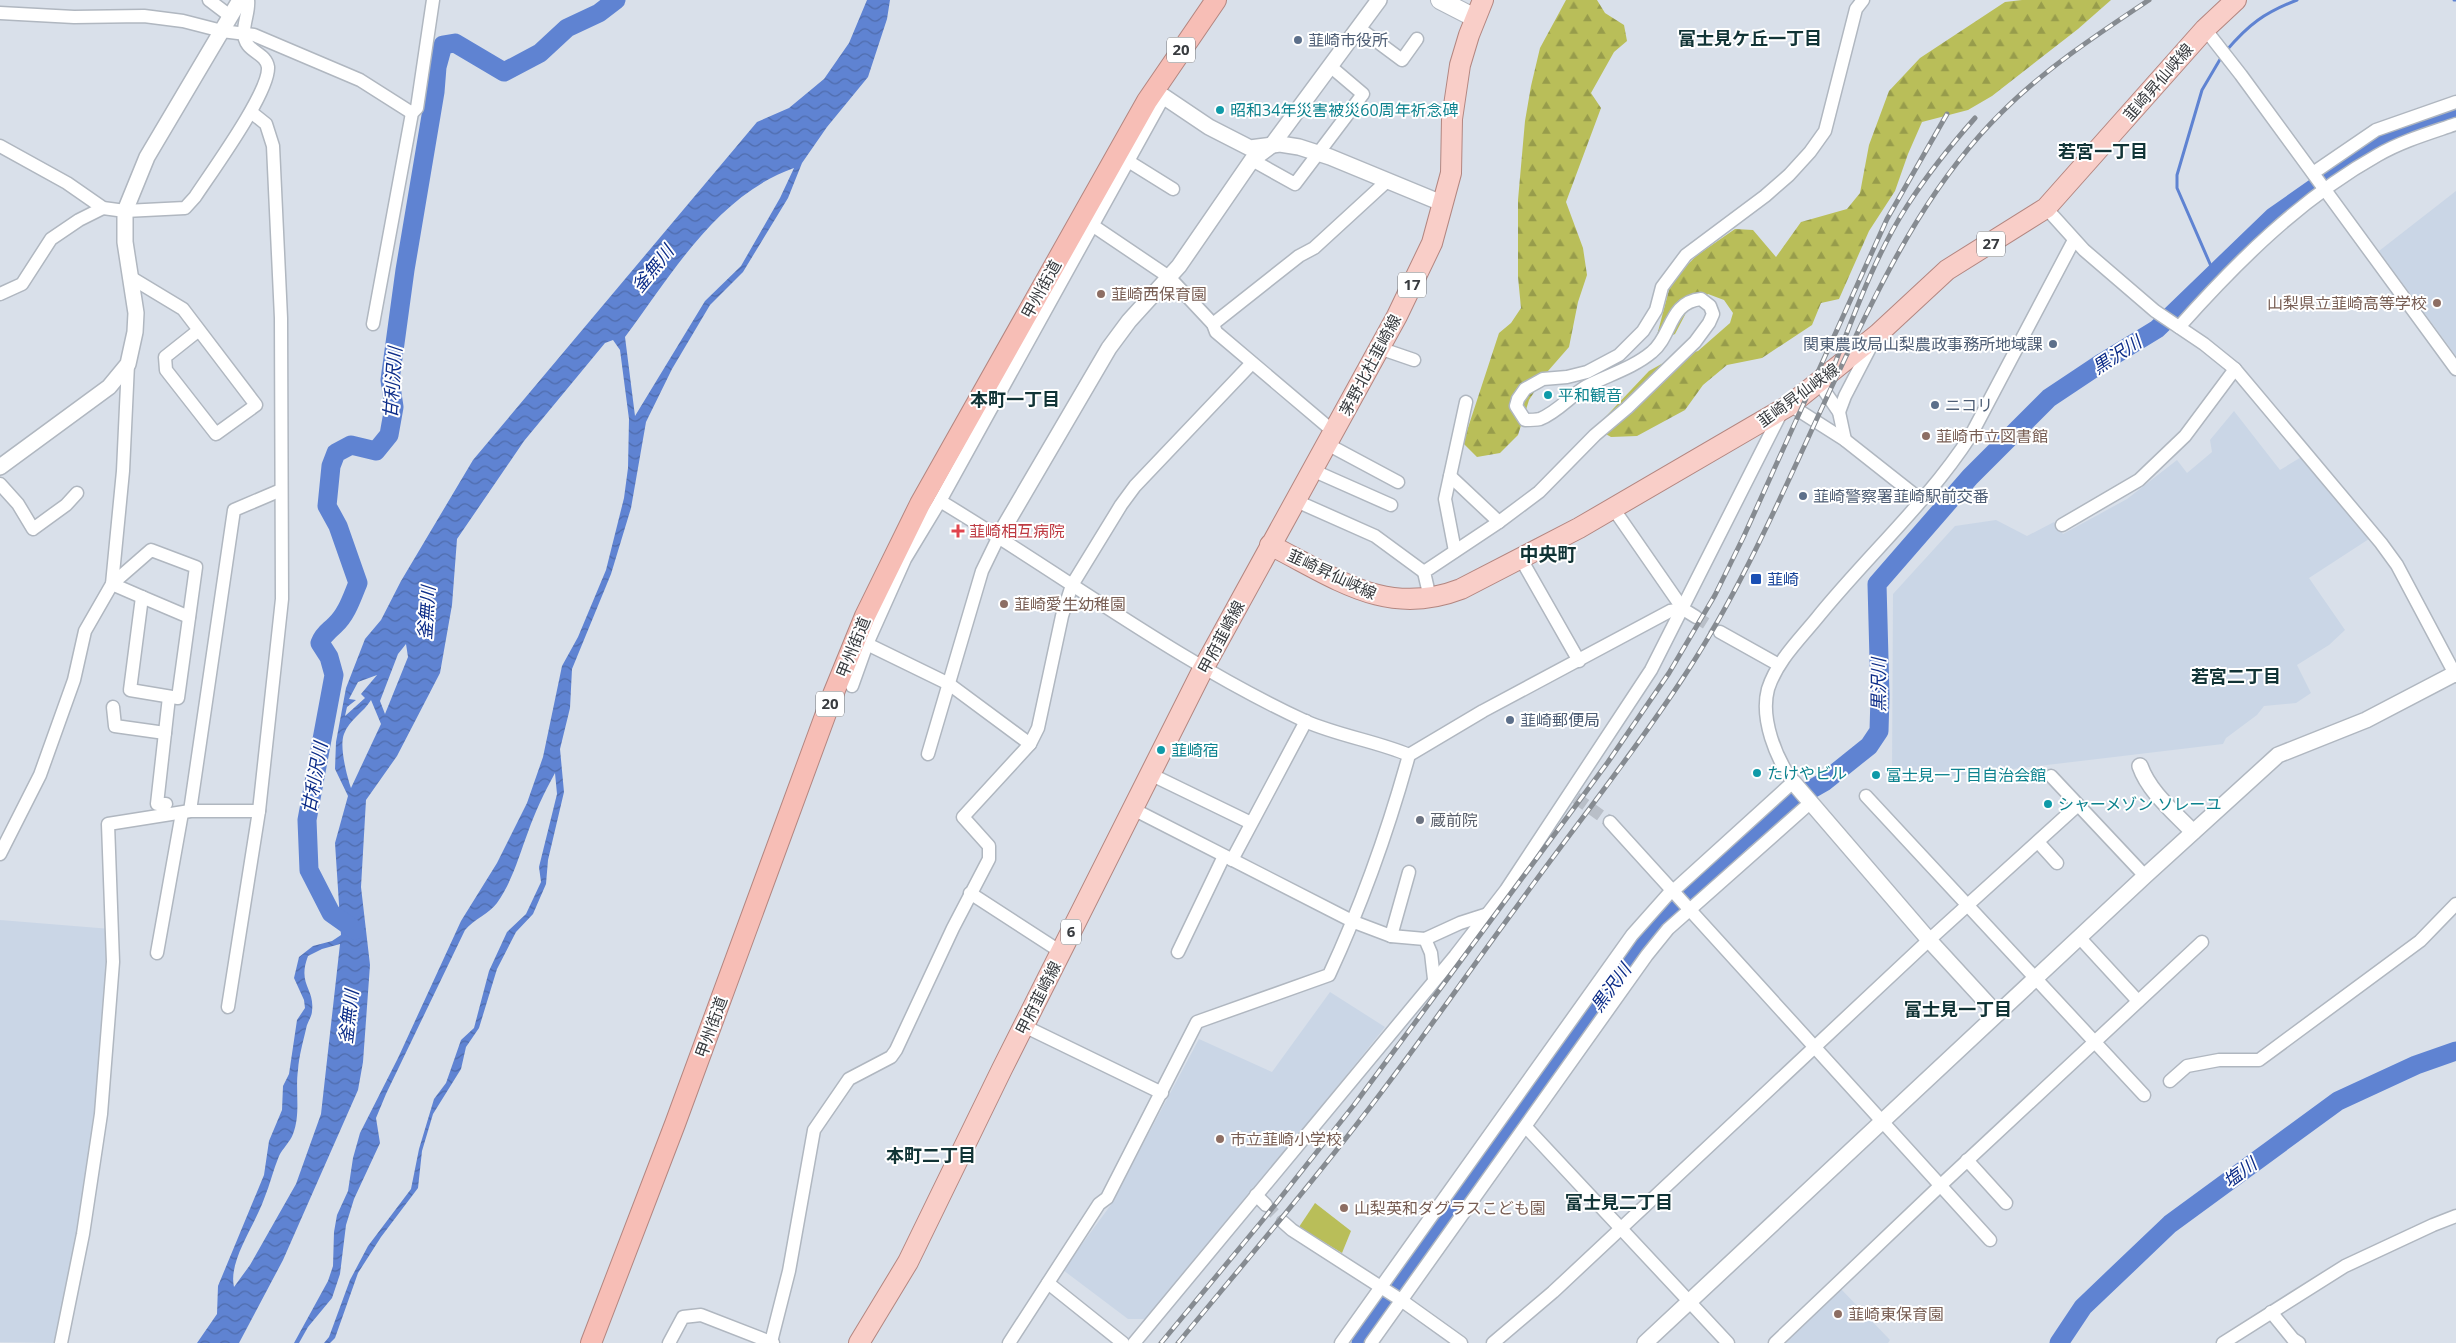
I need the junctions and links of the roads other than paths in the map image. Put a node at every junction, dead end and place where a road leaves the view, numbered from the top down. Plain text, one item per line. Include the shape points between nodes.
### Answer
1 (210, 0) edge
2 (240, 0) edge
3 (248, 0) edge
4 (433, 0) edge
5 (1216, 0) edge
6 (1379, 0) edge
7 (1440, 0) edge
8 (1863, 0) edge
9 (2236, 0) edge
10 (1479, 9) edge
11 (0, 13) edge
12 (230, 16) junction
13 (1359, 28) junction
14 (2205, 29) junction
15 (222, 31) junction
16 (243, 34) junction
17 (1417, 39) dead end
18 (1330, 66) junction
19 (1159, 93) junction
20 (2456, 102) edge
21 (251, 112) junction
22 (412, 113) junction
23 (2456, 124) edge
24 (1272, 144) junction
25 (0, 146) edge
26 (1318, 153) junction
27 (1252, 160) junction
28 (1128, 161) junction
29 (2313, 173) junction
30 (1386, 182) junction
31 (1173, 189) dead end
32 (2325, 189) junction
33 (1444, 204) junction
34 (103, 208) junction
35 (2046, 208) junction
36 (125, 211) junction
37 (1092, 225) junction
38 (2074, 240) junction
39 (130, 276) junction
40 (1169, 277) junction
41 (0, 294) edge
42 (373, 324) dead end
43 (1213, 324) junction
44 (2177, 326) junction
45 (199, 330) junction
46 (1878, 334) junction
47 (1379, 348) junction
48 (1414, 360) dead end
49 (1252, 363) junction
50 (128, 364) junction
51 (2235, 369) junction
52 (2456, 369) edge
53 (1819, 383) junction
54 (1466, 402) dead end
55 (1786, 408) junction
56 (1839, 412) junction
57 (1331, 438) junction
58 (1845, 440) junction
59 (0, 467) edge
60 (1312, 470) junction
61 (1450, 476) junction
62 (1398, 482) dead end
63 (0, 484) edge
64 (281, 490) junction
65 (77, 493) dead end
66 (1294, 500) junction
67 (1921, 500) junction
68 (940, 501) junction
69 (1391, 505) dead end
70 (1614, 508) junction
71 (1499, 522) junction
72 (2062, 525) dead end
73 (999, 536) junction
74 (1270, 545) junction
75 (1455, 551) junction
76 (1521, 559) junction
77 (1424, 572) junction
78 (112, 584) junction
79 (1072, 585) junction
80 (142, 597) junction
81 (1430, 598) junction
82 (1683, 609) junction
83 (1696, 616) tunnel mouth
84 (189, 617) junction
85 (1720, 632) tunnel mouth
86 (867, 644) junction
87 (1579, 661) junction
88 (1779, 665) junction
89 (1203, 669) junction
90 (2456, 674) edge
91 (949, 684) junction
92 (852, 686) dead end
93 (169, 697) junction
94 (113, 707) dead end
95 (1306, 722) junction
96 (165, 733) junction
97 (1030, 744) junction
98 (928, 754) dead end
99 (1409, 755) junction
100 (2140, 766) dead end
101 (1150, 774) junction
102 (2051, 776) dead end
103 (1793, 782) junction
104 (1866, 796) dead end
105 (1810, 803) junction
106 (166, 804) dead end
107 (2078, 805) junction
108 (1133, 809) junction
109 (259, 811) junction
110 (186, 812) junction
111 (1610, 822) tunnel mouth
112 (1252, 823) junction
113 (2193, 832) junction
114 (2038, 842) junction
115 (0, 854) edge
116 (1228, 858) junction
117 (2057, 863) dead end
118 (1409, 872) dead end
119 (2144, 876) junction
120 (1673, 890) junction
121 (970, 893) junction
122 (2456, 904) edge
123 (1968, 906) junction
124 (1690, 909) junction
125 (1488, 914) junction
126 (1354, 922) junction
127 (1391, 936) junction
128 (2079, 937) junction
129 (1425, 939) junction
130 (1929, 940) junction
131 (2202, 942) dead end
132 (1061, 952) junction
133 (1178, 952) dead end
134 (157, 954) dead end
135 (2035, 978) junction
136 (1434, 979) junction
137 (2138, 1001) junction
138 (228, 1007) dead end
139 (1997, 1014) junction
140 (1024, 1026) junction
141 (2095, 1042) junction
142 (1816, 1047) junction
143 (2170, 1081) dead end
144 (1162, 1093) junction
145 (2144, 1095) dead end
146 (1884, 1121) junction
147 (1526, 1127) junction
148 (1967, 1160) junction
149 (1942, 1184) junction
150 (1256, 1196) junction
151 (2006, 1203) dead end
152 (1266, 1205) tunnel mouth
153 (2456, 1216) edge
154 (1283, 1222) tunnel mouth
155 (1621, 1228) junction
156 (1990, 1240) dead end
157 (1048, 1283) junction
158 (1380, 1286) junction
159 (1401, 1300) junction
160 (1689, 1302) junction
161 (2271, 1312) junction
162 (772, 1342) edge
163 (61, 1343) edge
164 (591, 1343) edge
165 (669, 1343) edge
166 (859, 1343) edge
167 (1009, 1343) edge
168 (1123, 1343) edge
169 (1134, 1343) edge
170 (1341, 1343) edge
171 (1371, 1343) edge
172 (1460, 1343) edge
173 (1493, 1343) edge
174 (1645, 1343) edge
175 (1728, 1343) edge
176 (1775, 1343) edge
177 (2223, 1343) edge
178 (2300, 1343) edge

1 - 12 street
2 - 12 street
3 - 16 street
4 - 22 street via 417,108
5 - 19 highway, 甲州街道 / 20
6 - 13 street
7 - 10 main road
8 - 71 street via 1856,9 1825,131 1810,152 1771,191 1686,255 1662,287 1656,310 1631,345 1587,372 1543,379 1525,389 1516,406 1525,420 1539,419 1587,386 1640,361 1662,342 1670,321 1689,301 1701,300 1710,306 1713,314 1705,331 1539,492
9 - 14 main road, 韮崎昇仙峡線 / 27
10 - 33 main road, 茅野北杜韮崎線 / 17 via 1459,73 1452,119 1451,173
11 - 15 street via 144,16
12 - 15 street
13 - 17 street via 1402,60
13 - 18 street
14 - 29 street
14 - 35 main road, 韮崎昇仙峡線 / 27
15 - 16 street
15 - 36 street via 147,157
16 - 21 street via 247,44 264,57 268,67
16 - 22 street via 360,80
18 - 24 street
18 - 26 street via 1363,94
19 - 24 street via 1209,127 1250,148
19 - 28 street
19 - 164 highway, 甲州街道 / 20 via 920,504 865,616
20 - 29 street via 2376,130
21 - 36 street via 195,198 185,208
21 - 64 street via 266,124 273,146 280,260
22 - 42 street
23 - 32 street via 2377,155
24 - 26 street
24 - 27 street
25 - 34 street
26 - 27 street via 1295,184
26 - 30 street
27 - 40 street
28 - 31 street
28 - 37 street
29 - 32 street
30 - 33 street
30 - 43 street via 1314,248 1299,256
32 - 44 street via 2229,271
32 - 52 street
33 - 47 main road, 茅野北杜韮崎線 / 17 via 1432,243
34 - 36 street
34 - 41 street via 51,238 22,284
35 - 38 street
35 - 46 main road, 韮崎昇仙峡線 / 27 via 1948,270
36 - 39 street
37 - 40 street
37 - 68 street
38 - 44 street
38 - 67 street via 1971,435
39 - 45 street via 183,309
39 - 50 street via 136,332
40 - 43 street
40 - 73 street via 1109,348
43 - 49 street via 1216,332
44 - 51 street
45 - 45 street via 256,404 216,434 166,370 165,357
46 - 53 main road, 韮崎昇仙峡線 / 27
46 - 56 street
47 - 48 street
47 - 57 main road, 茅野北杜韮崎線 / 17
49 - 57 street
49 - 79 street via 1136,486
50 - 59 street via 109,387
50 - 78 street via 123,471
51 - 72 street via 2186,436 2138,480
51 - 90 street via 2381,543 2400,570
53 - 55 main road, 韮崎昇仙峡線 / 27
53 - 56 street
54 - 61 street
55 - 58 street
55 - 70 main road, 韮崎昇仙峡線 / 27
55 - 82 street
56 - 58 street
57 - 60 main road, 茅野北杜韮崎線 / 17
57 - 62 street
58 - 67 street
60 - 66 main road, 茅野北杜韮崎線 / 17
60 - 69 street
61 - 71 street
61 - 75 street via 1445,499
63 - 65 street via 18,504 33,529
64 - 109 street via 282,599
64 - 110 street via 234,510
66 - 74 main road, 茅野北杜韮崎線 / 17
66 - 77 street via 1375,536
67 - 88 street via 1845,584
68 - 73 street
68 - 86 street via 905,559
70 - 76 main road, 韮崎昇仙峡線 / 27
70 - 82 street
71 - 75 street
73 - 79 street
73 - 91 street via 982,571
74 - 81 main road, 韮崎昇仙峡線 / 27 via 1352,587 1383,598
74 - 89 main road, 甲府韮崎線 / 6
75 - 77 street
76 - 81 main road, 韮崎昇仙峡線 / 27 via 1461,589
76 - 87 street
77 - 81 street
78 - 80 street
78 - 84 street via 151,550 196,567
78 - 115 street via 85,631 74,680 40,775
79 - 89 street
79 - 97 street via 1062,616 1038,728
80 - 84 street
80 - 93 street via 130,690
82 - 83 street
82 - 87 street via 1670,611
82 - 125 street via 1651,670 1572,796
84 - 93 street via 178,698
85 - 88 street
86 - 91 street
86 - 92 street
87 - 99 street via 1483,711
88 - 103 street via 1768,690 1768,717 1772,744
89 - 95 street
89 - 101 main road, 甲府韮崎線 / 6
90 - 113 street via 2366,720 2278,755
91 - 97 street
91 - 98 street
93 - 96 street
94 - 96 street via 115,726
95 - 99 street
95 - 112 street
96 - 106 street via 157,804
97 - 121 street via 963,817 989,846 989,860
99 - 126 street via 1392,819
100 - 113 street via 2152,788
101 - 108 main road, 甲府韮崎線 / 6
101 - 112 street
102 - 107 street
103 - 105 street
103 - 120 street
104 - 123 street
105 - 124 street
105 - 130 street
107 - 114 street
107 - 119 street
108 - 116 street
108 - 132 main road, 甲府韮崎線 / 6
109 - 110 street
109 - 138 street
110 - 134 street
110 - 163 street via 108,824 113,962 101,1114
111 - 120 street
112 - 116 street
113 - 119 street
114 - 117 street
114 - 123 street
116 - 126 street
116 - 133 street
118 - 127 street
119 - 128 street
120 - 124 street
120 - 158 street via 1632,935
121 - 132 street
121 - 162 street via 896,1050 890,1057 850,1079 814,1130
122 - 143 street via 2420,941 2259,1060 2219,1060 2187,1066
123 - 130 street
123 - 135 street
124 - 142 street
124 - 147 street via 1647,955
125 - 129 street
125 - 136 street
126 - 127 street
126 - 144 street via 1328,976 1197,1022
127 - 129 street
128 - 135 street
128 - 137 street
129 - 136 street via 1431,953
130 - 139 street
130 - 142 street
131 - 137 street
132 - 140 main road, 甲府韮崎線 / 6
135 - 139 street
135 - 141 street
136 - 150 street
137 - 141 street
139 - 146 street
140 - 144 street
140 - 166 main road, 甲府韮崎線 / 6 via 908,1262
141 - 145 street
141 - 148 street
142 - 146 street
142 - 155 street
144 - 157 street via 1107,1198 1099,1204
146 - 149 street
146 - 160 street
147 - 155 street
147 - 159 street
148 - 149 street
148 - 151 street
149 - 156 street
149 - 176 street
150 - 152 street
150 - 169 street
153 - 161 street via 2345,1266
154 - 158 street
155 - 160 street
155 - 173 street
157 - 167 street
157 - 168 street
158 - 159 street
158 - 170 street
159 - 171 street
159 - 172 street
160 - 174 street
160 - 175 street
161 - 177 street
161 - 178 street via 2292,1339
162 - 165 street via 701,1315 683,1318

